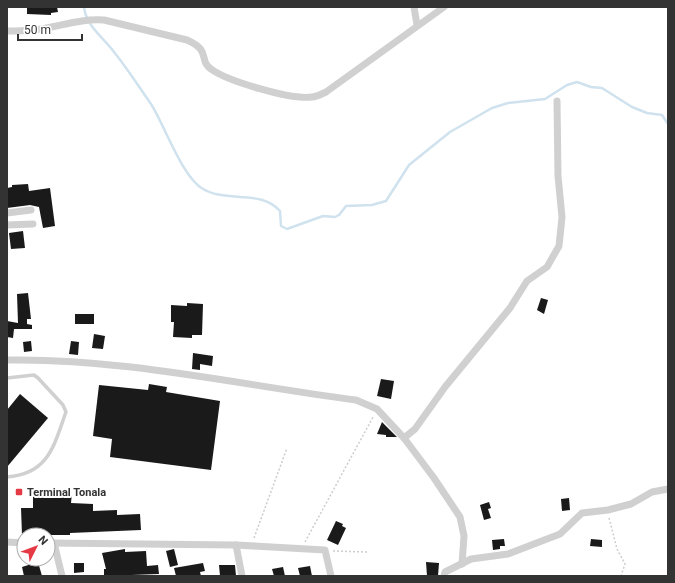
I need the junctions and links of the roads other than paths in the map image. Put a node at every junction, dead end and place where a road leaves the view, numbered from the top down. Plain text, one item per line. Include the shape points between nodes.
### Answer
1 (414, 7) edge
2 (444, 7) edge
3 (417, 25) junction
4 (7, 30) edge
5 (558, 101) dead end
6 (31, 210) dead end
7 (7, 213) edge
8 (33, 224) dead end
9 (7, 225) edge
10 (7, 360) edge
11 (7, 378) edge
12 (404, 438) junction
13 (7, 477) edge
14 (668, 489) edge
15 (56, 543) edge
16 (236, 545) junction
17 (56, 558) edge
18 (462, 564) junction
19 (62, 576) edge
20 (242, 576) edge
21 (331, 576) edge
22 (444, 576) edge

1 - 3 street
2 - 3 street
3 - 4 street via 326,92 300,98 222,76 209,68 198,44 187,40 96,19 32,30
5 - 12 street via 558,176 562,217 559,246 547,267 527,281 510,308 445,387 415,429
6 - 7 street
8 - 9 street
10 - 12 street via 62,360 356,400 377,409
11 - 13 lane via 34,375 63,405 66,412 51,453 38,467 21,476
12 - 18 street via 460,516 464,536
14 - 18 street via 652,492 630,504 582,513 560,534 508,554 471,559
15 - 16 street
16 - 20 street
16 - 21 street via 325,550
17 - 19 street
18 - 22 street via 445,572

